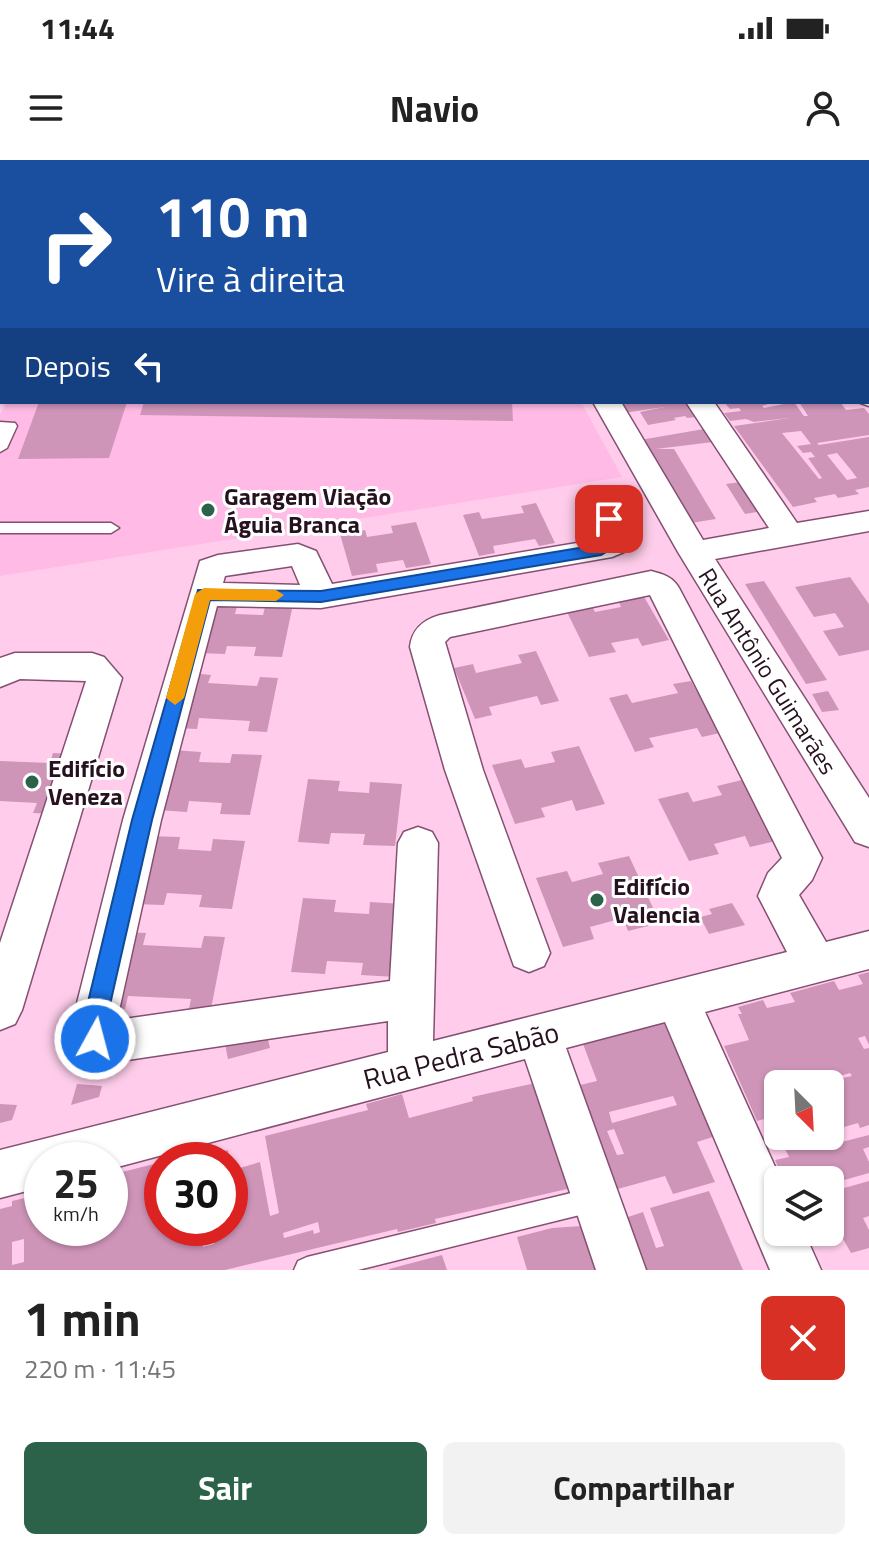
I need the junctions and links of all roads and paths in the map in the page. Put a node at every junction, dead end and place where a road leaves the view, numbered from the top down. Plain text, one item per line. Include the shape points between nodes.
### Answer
1 (608, 404) edge
2 (701, 404) edge
3 (0, 426) edge
4 (0, 448) edge
5 (601, 502) dead end
6 (869, 521) edge
7 (0, 528) edge
8 (111, 528) dead end
9 (789, 535) junction
10 (694, 552) junction
11 (0, 674) edge
12 (869, 831) edge
13 (418, 843) dead end
14 (869, 950) edge
15 (529, 953) dead end
16 (803, 967) junction
17 (411, 998) junction
18 (677, 999) junction
19 (0, 1010) edge
20 (539, 1035) junction
21 (411, 1068) junction
22 (123, 1142) edge
23 (24, 1168) edge
24 (0, 1174) edge
25 (764, 1197) edge
26 (596, 1199) junction
27 (786, 1246) edge
28 (307, 1270) edge
29 (621, 1270) edge
30 (796, 1270) edge

1 - 10 street, Rua Antônio Guimarães
2 - 9 street
3 - 4 lane via 10,426
5 - 17 street via 617,537 608,548 321,597 204,594 142,820 92,1031 95,1039 101,1043
6 - 9 street
7 - 8 lane
9 - 10 street
10 - 12 street, Rua Antônio Guimarães
11 - 19 street via 15,666 92,666 104,678
13 - 17 street
14 - 16 street, Rua Pedra Sabão
15 - 16 street via 464,770 428,637 440,627 656,583 802,858 779,888 780,901 765,912
16 - 18 street, Rua Pedra Sabão
17 - 21 street
18 - 20 street, Rua Pedra Sabão
18 - 25 street
20 - 21 street, Rua Pedra Sabão
20 - 26 street
21 - 22 street, Rua Pedra Sabão
23 - 24 street
26 - 28 lane
26 - 29 street
27 - 30 street

